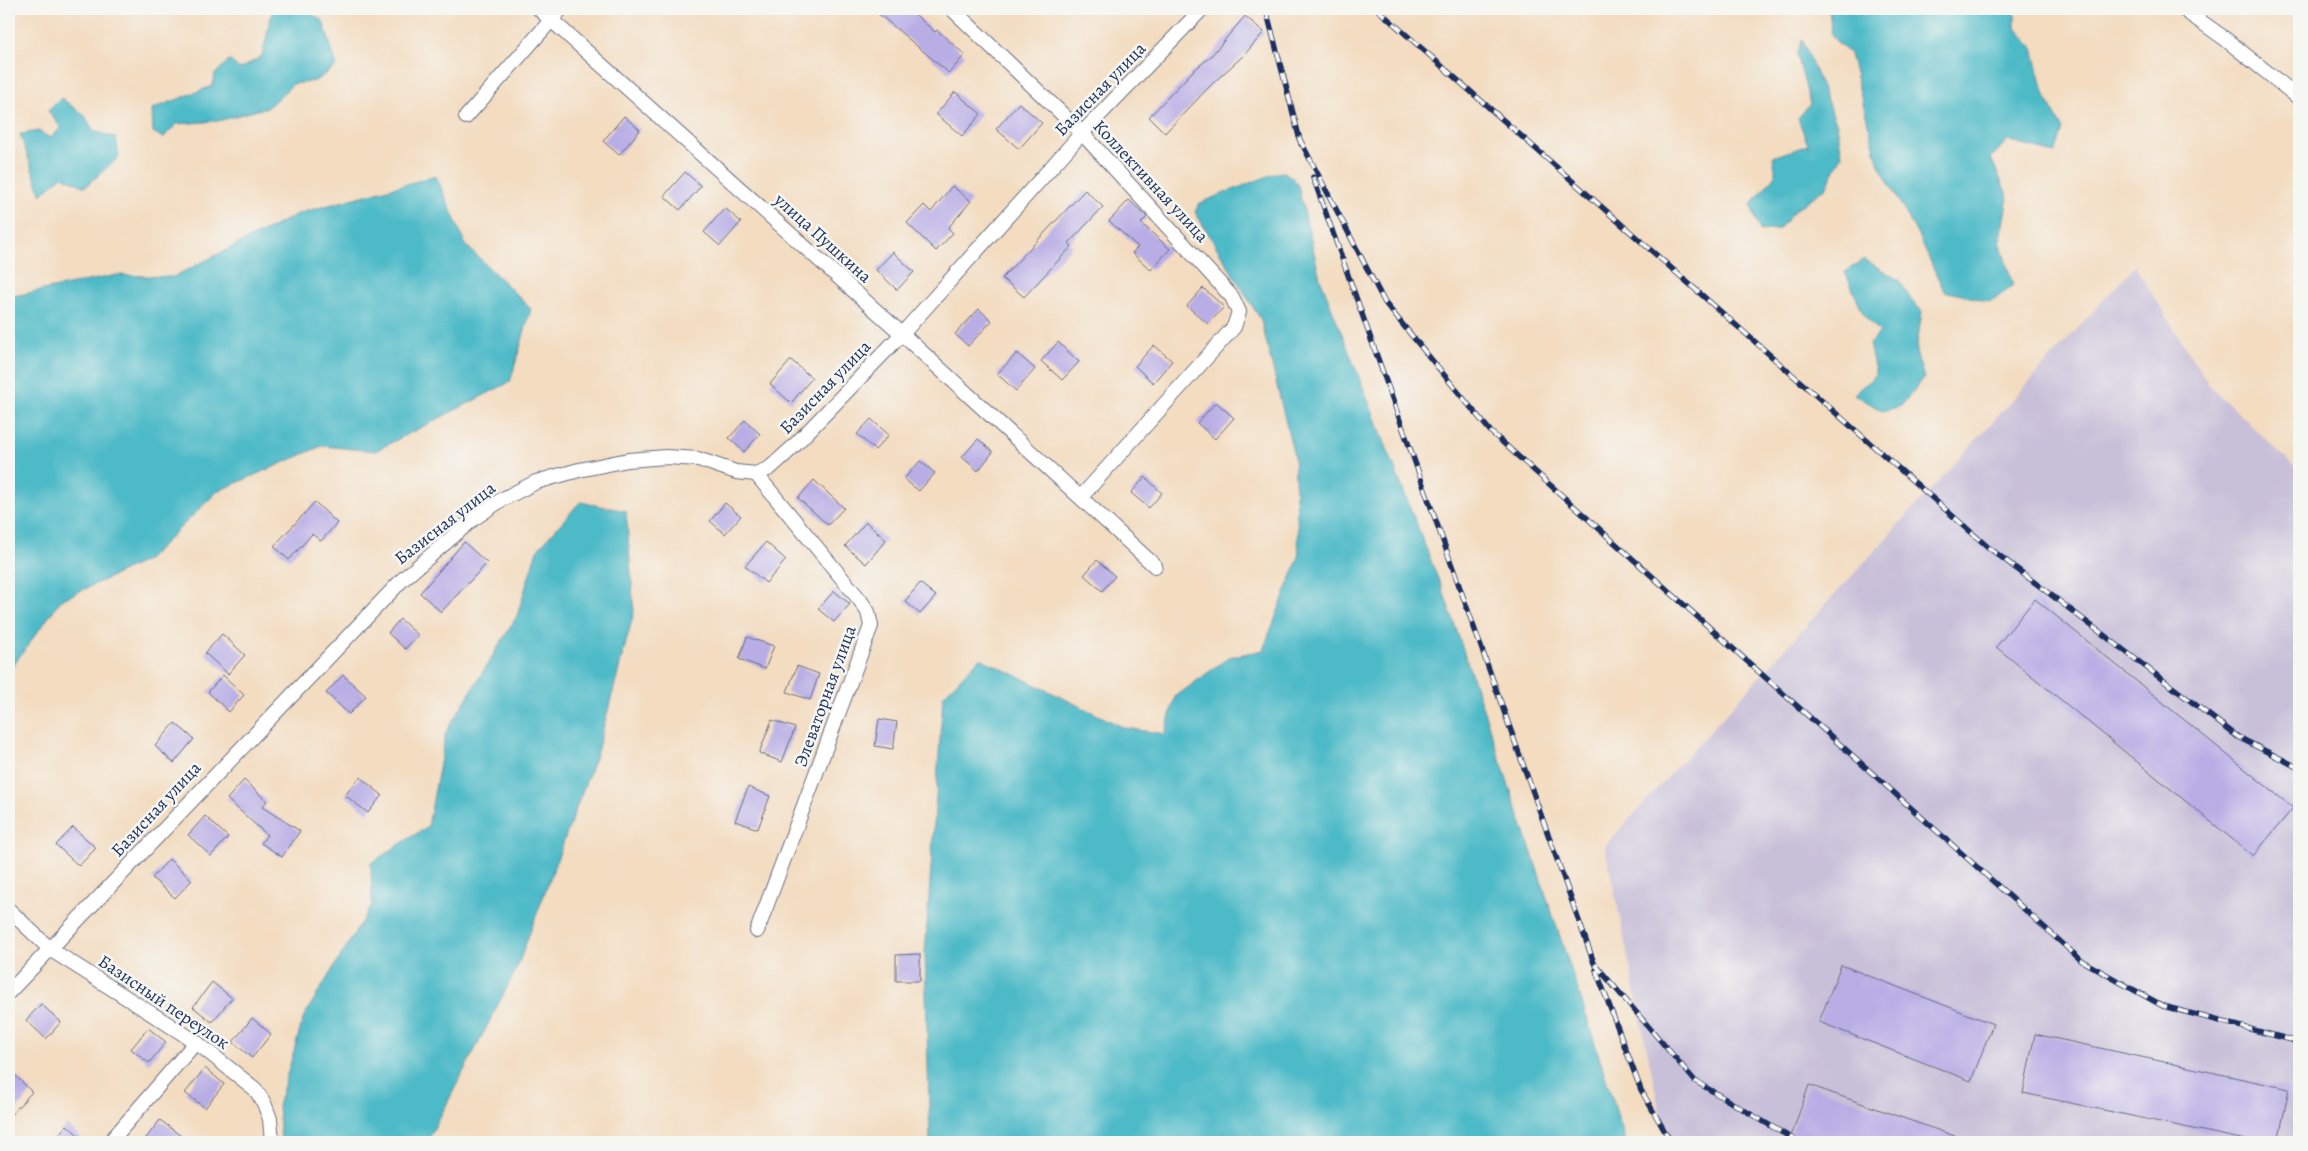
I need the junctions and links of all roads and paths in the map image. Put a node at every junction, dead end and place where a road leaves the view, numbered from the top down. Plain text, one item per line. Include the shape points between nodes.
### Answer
1 (539, 9) edge
2 (561, 9) edge
3 (952, 9) edge
4 (1202, 9) edge
5 (2183, 9) edge
6 (552, 20) junction
7 (2299, 98) edge
8 (466, 117) dead end
9 (1082, 133) junction
10 (902, 334) junction
11 (756, 474) junction
12 (1081, 497) junction
13 (1155, 566) dead end
14 (9, 910) edge
15 (757, 931) dead end
16 (50, 949) junction
17 (9, 992) edge
18 (196, 1042) junction
19 (110, 1142) edge
20 (272, 1142) edge

1 - 6 street, улица Пушкина
2 - 6 street
3 - 9 street, Коллективная улица
4 - 9 street, Базисная улица
5 - 7 street
6 - 8 street
6 - 10 street, улица Пушкина
9 - 10 street, Базисная улица
9 - 12 street, Коллективная улица via 1232,297 1238,312 1234,327
10 - 11 street, Базисная улица via 792,449 770,468
10 - 12 street, улица Пушкина
11 - 15 street, Элеваторная улица via 860,600 868,612 871,626
11 - 16 street, Базисная улица via 736,472 698,459 628,460 536,482 501,500 402,580
12 - 13 street, улица Пушкина
14 - 16 street, Базисный переулок
16 - 17 street, Базисная улица
16 - 18 street, Базисный переулок
18 - 19 street
18 - 20 street, Базисный переулок via 255,1089 270,1119

